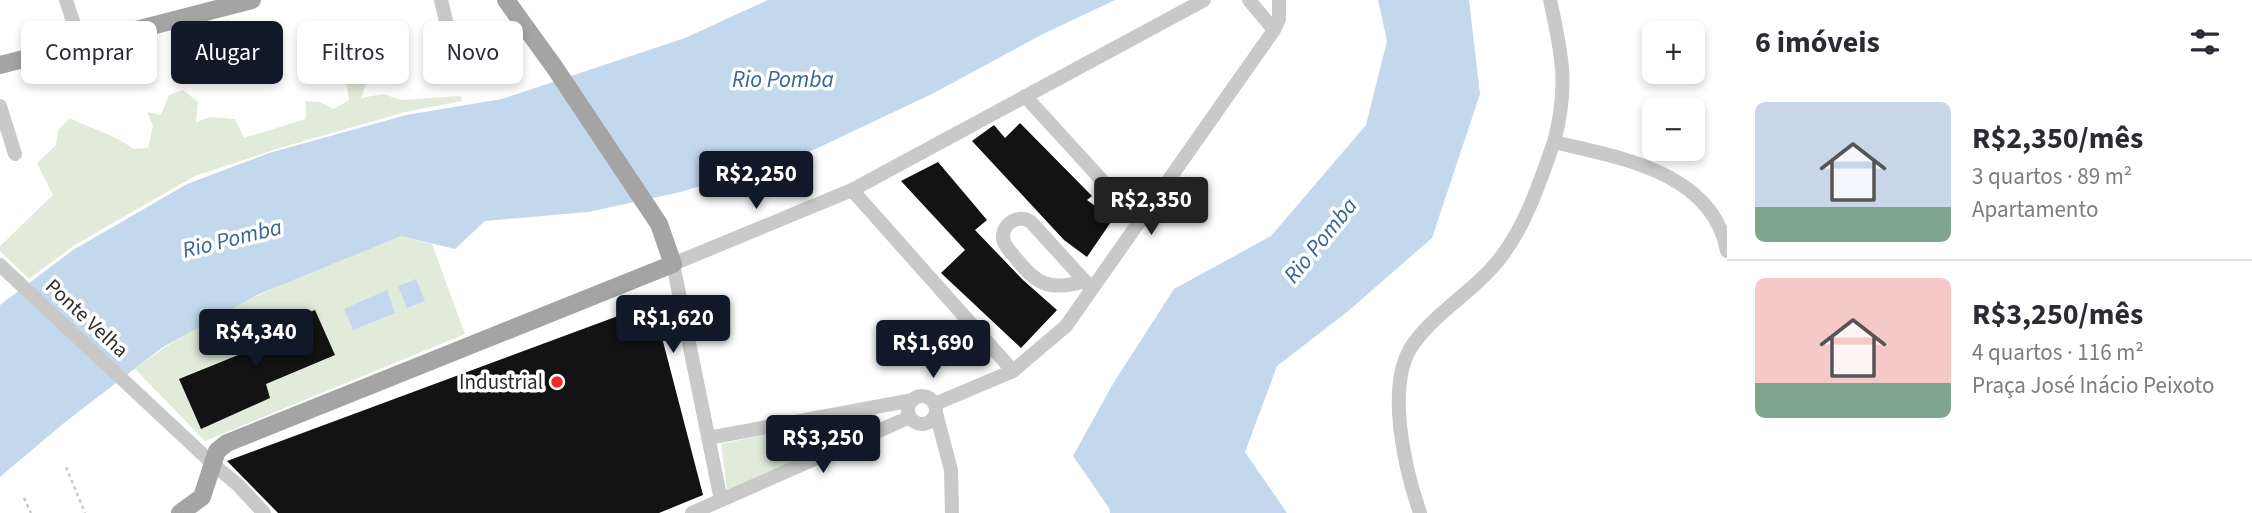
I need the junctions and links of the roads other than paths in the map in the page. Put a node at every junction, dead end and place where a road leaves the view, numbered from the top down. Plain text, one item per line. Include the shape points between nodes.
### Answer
1 (66, 0) edge
2 (253, 0) edge
3 (441, 0) edge
4 (506, 0) edge
5 (1204, 0) edge
6 (1250, 0) edge
7 (1279, 0) edge
8 (1550, 0) edge
9 (73, 21) edge
10 (446, 21) edge
11 (157, 26) edge
12 (1274, 30) junction
13 (21, 60) edge
14 (0, 65) edge
15 (1025, 96) junction
16 (0, 106) edge
17 (1554, 142) junction
18 (15, 155) dead end
19 (852, 190) junction
20 (1140, 222) junction
21 (1727, 251) edge
22 (673, 264) junction
23 (0, 265) edge
24 (1089, 285) junction
25 (1013, 371) junction
26 (913, 400) junction
27 (936, 409) junction
28 (915, 420) junction
29 (708, 438) junction
30 (943, 440) junction
31 (213, 464) junction
32 (721, 500) junction
33 (256, 510) edge
34 (180, 513) edge
35 (692, 513) edge
36 (952, 513) edge
37 (1420, 513) edge

1 - 9 street
2 - 11 main road
3 - 10 street
4 - 22 main road via 659,223
5 - 15 street
6 - 12 street
7 - 12 street
8 - 17 street via 1564,95
12 - 20 street
13 - 14 main road
15 - 19 street
15 - 20 street
16 - 18 street
17 - 21 street via 1629,160 1687,188 1712,215
17 - 37 street via 1515,238 1487,274 1413,344 1402,366 1398,397 1408,479
19 - 22 street
19 - 25 street
20 - 24 street
22 - 29 street
22 - 31 main road via 228,443 217,451
23 - 31 street, Ponte Velha
24 - 24 street via 1026,218 1015,219 1005,230 1005,245 1037,281
24 - 25 street via 1066,326
25 - 27 street
26 - 27 street via 925,396
26 - 28 street via 909,408
26 - 29 street
27 - 28 street via 931,421
27 - 30 street
28 - 30 street
28 - 32 street
29 - 32 street
30 - 36 street via 951,470
31 - 33 street, Ponte Velha via 238,485
31 - 34 main road via 202,497
32 - 35 street

